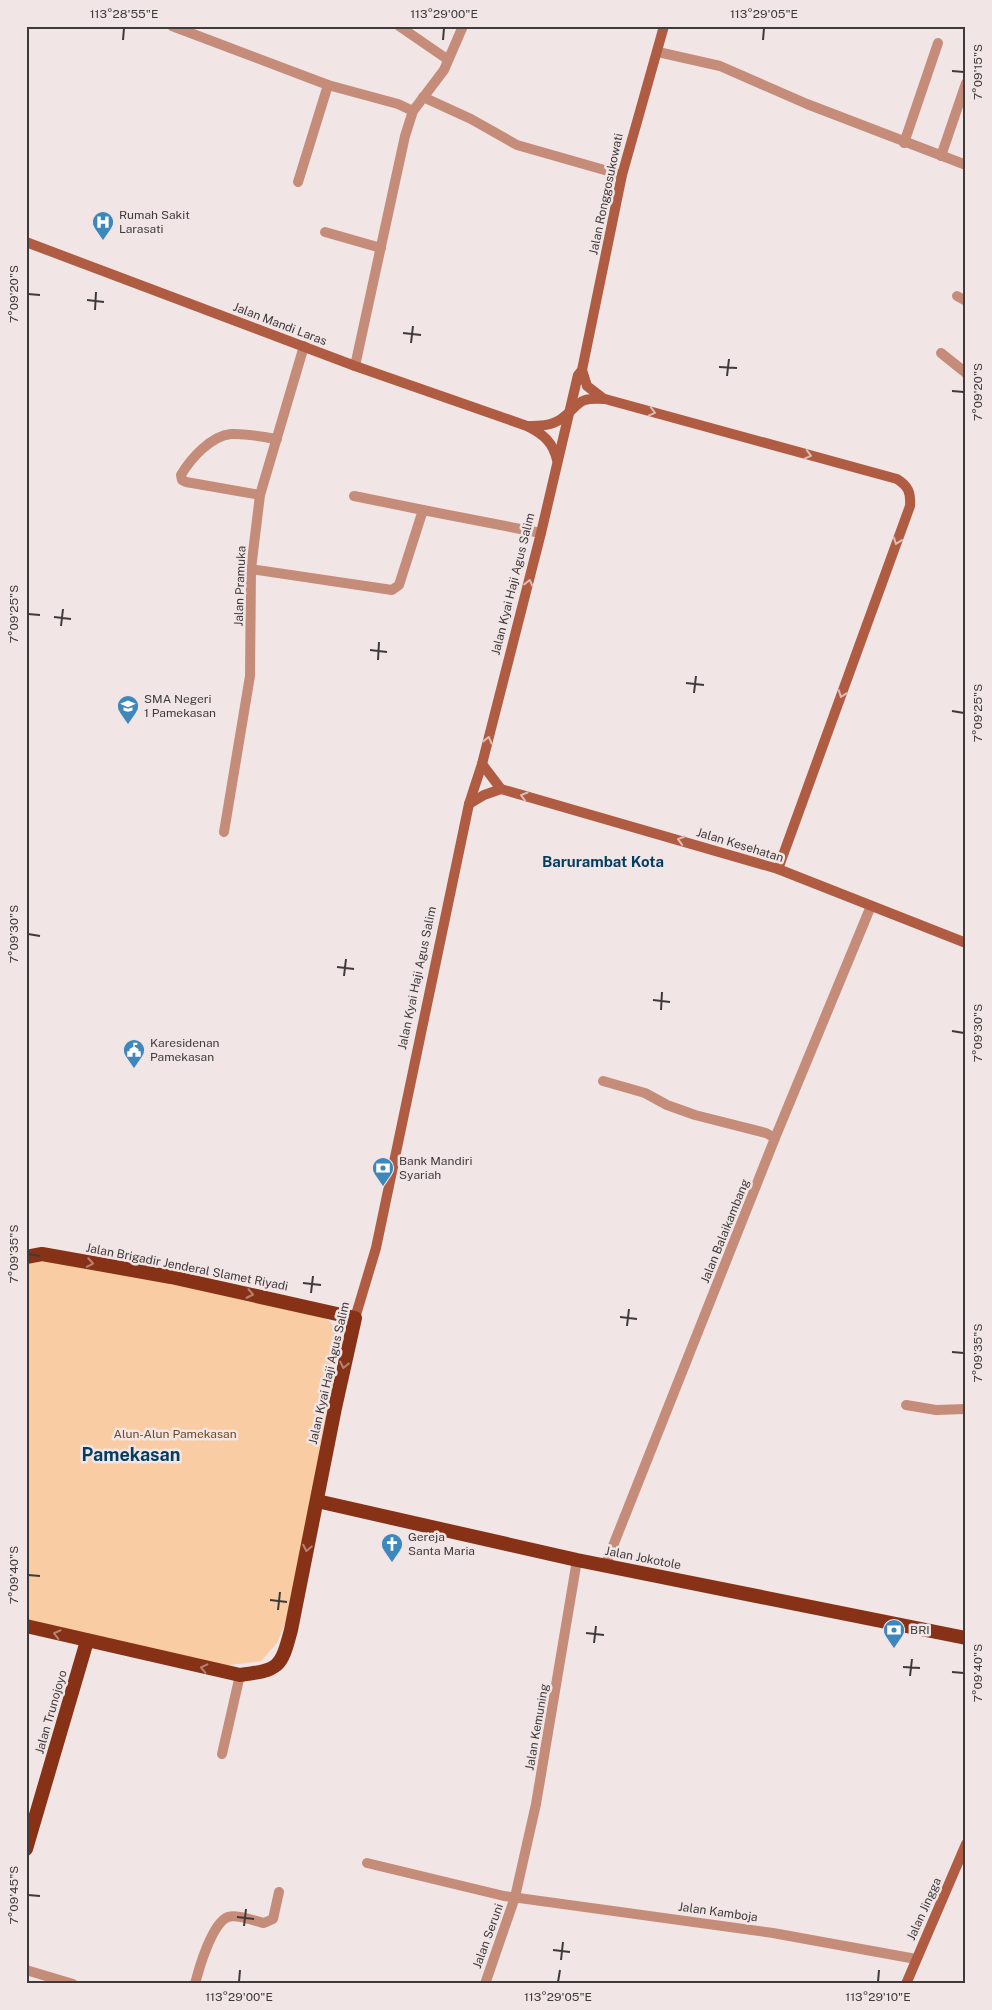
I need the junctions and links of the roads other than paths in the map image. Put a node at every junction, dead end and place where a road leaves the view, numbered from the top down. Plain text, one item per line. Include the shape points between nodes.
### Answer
1 (172, 26) edge
2 (399, 26) edge
3 (463, 26) edge
4 (664, 26) edge
5 (938, 43) dead end
6 (658, 52) junction
7 (447, 59) junction
8 (966, 83) edge
9 (328, 85) junction
10 (423, 97) junction
11 (413, 111) junction
12 (904, 142) junction
13 (941, 156) junction
14 (966, 165) edge
15 (622, 175) junction
16 (298, 182) dead end
17 (325, 232) dead end
18 (26, 242) edge
19 (381, 248) junction
20 (304, 346) junction
21 (941, 353) dead end
22 (356, 366) junction
23 (582, 370) junction
24 (966, 373) edge
25 (604, 399) junction
26 (570, 410) junction
27 (527, 426) junction
28 (277, 439) junction
29 (558, 464) junction
30 (260, 495) junction
31 (354, 496) dead end
32 (423, 510) junction
33 (541, 533) junction
34 (252, 569) junction
35 (482, 764) junction
36 (501, 789) junction
37 (470, 804) junction
38 (224, 832) dead end
39 (778, 868) junction
40 (871, 906) junction
41 (966, 943) edge
42 (603, 1081) dead end
43 (775, 1138) junction
44 (26, 1257) edge
45 (355, 1318) junction
46 (906, 1405) dead end
47 (966, 1410) edge
48 (316, 1501) junction
49 (577, 1560) junction
50 (605, 1566) junction
51 (26, 1626) edge
52 (966, 1638) edge
53 (87, 1641) junction
54 (240, 1675) junction
55 (222, 1754) dead end
56 (966, 1844) edge
57 (26, 1849) edge
58 (367, 1863) dead end
59 (279, 1892) dead end
60 (515, 1897) junction
61 (916, 1959) junction
62 (26, 1970) edge
63 (73, 1984) edge
64 (195, 1984) edge
65 (484, 1984) edge
66 (906, 1984) edge

1 - 9 street
2 - 7 street
3 - 7 street
4 - 6 main road, Jalan Ronggosukowati
5 - 12 street
6 - 12 street via 720,66
6 - 15 main road, Jalan Ronggosukowati
7 - 10 street via 444,70
8 - 13 street
9 - 11 street
9 - 16 street
10 - 11 street
10 - 15 street via 472,119 517,145
11 - 19 street
12 - 13 street
13 - 14 street
15 - 23 main road, Jalan Ronggosukowati
17 - 19 street
18 - 20 main road, Jalan Mandi Laras
19 - 22 street
20 - 22 main road, Jalan Mandi Laras
20 - 28 street, Jalan Pramuka
21 - 24 street
22 - 27 main road, Jalan Mandi Laras
23 - 25 main road via 587,386
23 - 26 main road, Jalan Ronggosukowati
25 - 26 main road via 584,400
25 -> 39 main road via 897,479 907,486 911,495 910,506
26 - 27 main road via 552,424
26 - 29 main road, Jalan Kyai Haji Agus Salim
27 - 29 main road via 549,440
28 - 30 street, Jalan Pramuka
28 - 30 street via 229,434 215,440 189,462 181,474 186,482
29 - 33 main road, Jalan Kyai Haji Agus Salim
30 - 34 street, Jalan Pramuka
31 - 32 street
32 - 33 street
32 - 34 street via 399,585 392,590
35 -> 33 main road, Jalan Kyai Haji Agus Salim
34 - 38 street, Jalan Pramuka via 250,676
35 - 36 main road
35 - 37 main road, Jalan Kyai Haji Agus Salim
36 - 37 main road
39 -> 36 main road, Jalan Kesehatan
37 - 45 main road, Jalan Kyai Haji Agus Salim via 376,1248
39 - 40 main road, Jalan Kesehatan
40 - 41 main road, Jalan Kesehatan
40 - 43 street, Jalan Balaikambang
42 - 43 street via 645,1093 695,1115
43 - 50 street, Jalan Balaikambang
44 -> 45 highway, Jalan Brigadir Jenderal Slamet Riyadi via 42,1254 170,1277
45 -> 48 highway, Jalan Kyai Haji Agus Salim
46 - 47 street
48 - 49 highway, Jalan Jokotole
48 -> 54 highway, Jalan Kyai Haji Agus Salim via 292,1630 284,1654 277,1666 267,1672
49 - 50 highway, Jalan Jokotole
49 - 60 street, Jalan Kemuning via 543,1771
50 - 52 highway, Jalan Jokotole
53 -> 51 highway, Jalan Kyai Haji Agus Salim
54 -> 53 highway, Jalan Kyai Haji Agus Salim
53 - 57 highway, Jalan Trunojoyo
54 - 55 street
56 - 61 main road, Jalan Jingga
58 - 60 street, Jalan Kamboja
59 - 64 street via 272,1919 268,1922 232,1916 223,1921 208,1945
60 - 61 street, Jalan Kamboja via 764,1932
60 - 65 street, Jalan Seruni
61 - 66 main road, Jalan Jingga
62 - 63 street

